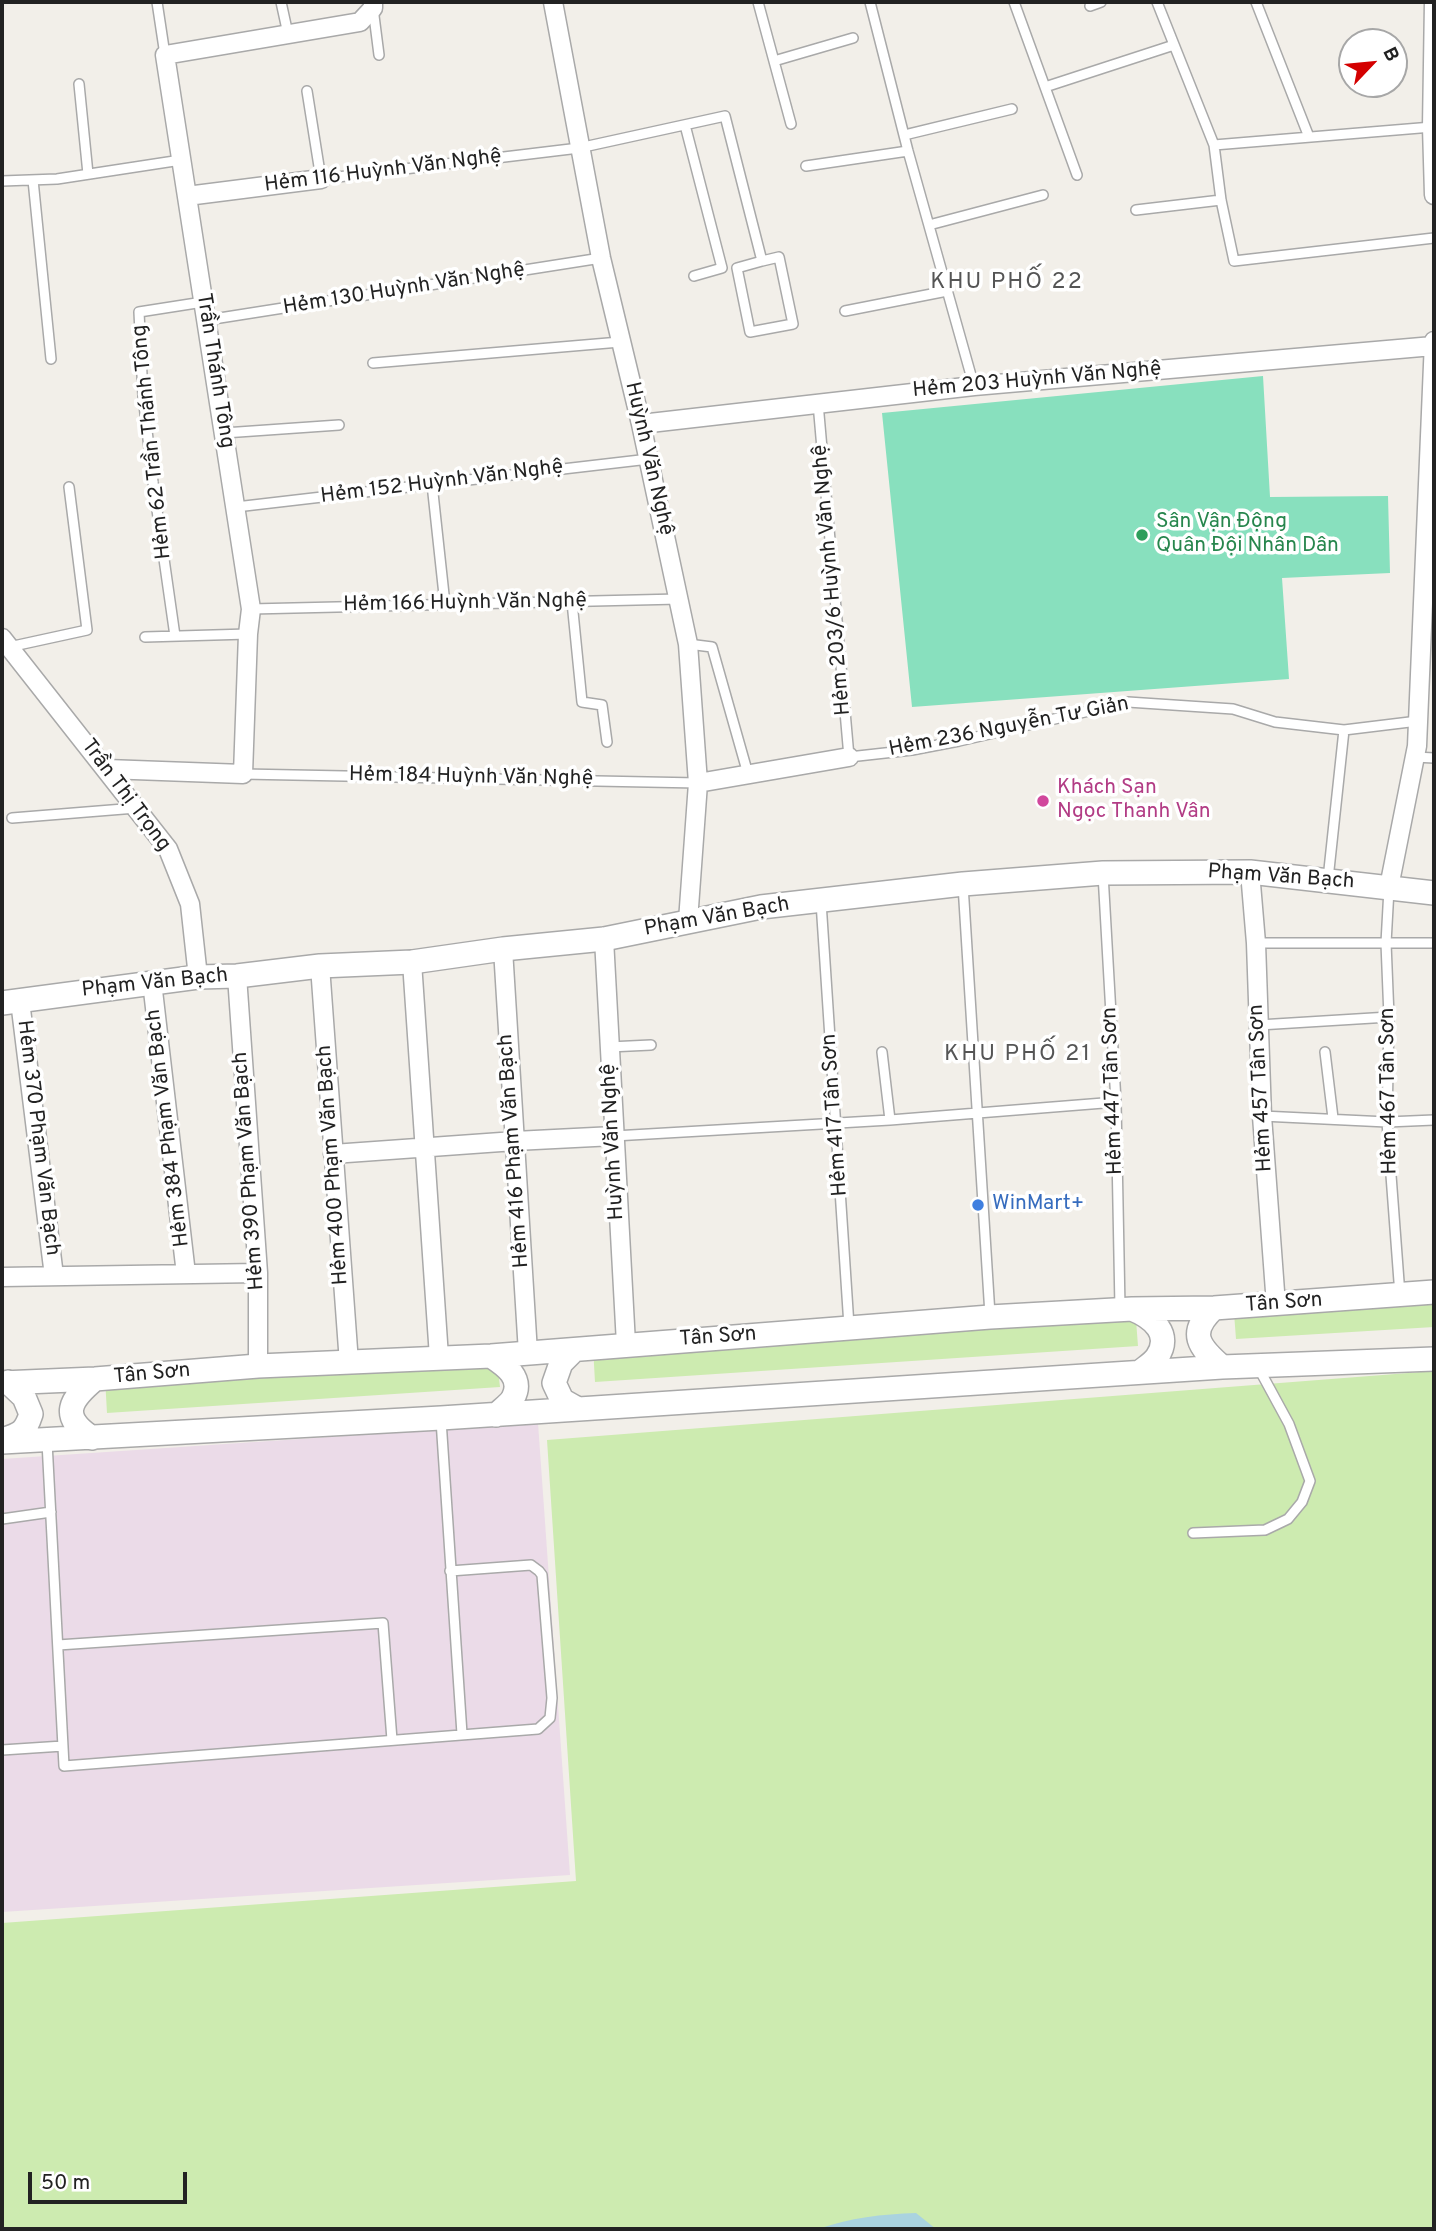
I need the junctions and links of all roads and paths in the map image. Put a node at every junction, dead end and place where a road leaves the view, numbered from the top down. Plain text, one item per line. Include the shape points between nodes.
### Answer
1 (157, 2) edge
2 (281, 2) edge
3 (553, 2) edge
4 (758, 2) edge
5 (870, 2) edge
6 (1014, 2) edge
7 (1101, 2) edge
8 (1157, 2) edge
9 (1256, 2) edge
10 (1434, 2) edge
11 (373, 5) edge
12 (1090, 6) dead end
13 (288, 34) junction
14 (853, 38) dead end
15 (1174, 45) junction
16 (165, 55) junction
17 (379, 55) dead end
18 (774, 61) junction
19 (79, 84) dead end
20 (1045, 87) junction
21 (307, 91) dead end
22 (1013, 109) dead end
23 (791, 124) dead end
24 (685, 125) junction
25 (1432, 127) junction
26 (904, 135) junction
27 (1309, 137) junction
28 (1214, 145) junction
29 (579, 148) junction
30 (908, 151) junction
31 (181, 160) junction
32 (806, 166) dead end
33 (88, 174) junction
34 (1077, 176) dead end
35 (321, 179) junction
36 (33, 180) junction
37 (2, 181) edge
38 (1043, 195) dead end
39 (1434, 195) edge
40 (187, 196) junction
41 (1221, 200) junction
42 (1136, 210) dead end
43 (929, 225) junction
44 (1434, 238) edge
45 (601, 258) junction
46 (762, 261) junction
47 (694, 276) dead end
48 (947, 290) junction
49 (205, 311) junction
50 (845, 311) dead end
51 (620, 342) junction
52 (1434, 344) edge
53 (51, 359) dead end
54 (373, 363) dead end
55 (974, 386) junction
56 (818, 403) junction
57 (641, 424) junction
58 (339, 425) dead end
59 (224, 433) junction
60 (649, 459) junction
61 (432, 484) junction
62 (69, 487) dead end
63 (236, 507) junction
64 (679, 599) junction
65 (572, 602) junction
66 (445, 604) junction
67 (251, 609) junction
68 (248, 634) junction
69 (175, 636) junction
70 (145, 637) dead end
71 (6, 643) edge
72 (688, 643) junction
73 (1418, 721) junction
74 (1344, 730) junction
75 (607, 742) dead end
76 (849, 757) junction
77 (1415, 757) junction
78 (1434, 758) edge
79 (107, 769) junction
80 (243, 774) junction
81 (748, 774) junction
82 (698, 783) junction
83 (137, 808) junction
84 (12, 818) dead end
85 (1250, 872) junction
86 (1103, 873) junction
87 (1328, 879) junction
88 (963, 884) junction
89 (1390, 887) junction
90 (1434, 893) edge
91 (821, 902) junction
92 (688, 921) junction
93 (604, 939) junction
94 (1256, 943) junction
95 (1387, 943) junction
96 (1434, 943) edge
97 (503, 948) junction
98 (412, 962) junction
99 (320, 966) junction
100 (237, 975) junction
101 (198, 976) junction
102 (152, 982) junction
103 (11, 1002) edge
104 (1389, 1017) junction
105 (1259, 1025) junction
106 (651, 1045) dead end
107 (609, 1047) junction
108 (882, 1052) dead end
109 (1325, 1052) dead end
110 (1116, 1102) junction
111 (979, 1114) junction
112 (1262, 1116) junction
113 (1333, 1118) junction
114 (890, 1120) junction
115 (1434, 1120) edge
116 (1387, 1122) junction
117 (837, 1123) junction
118 (614, 1136) junction
119 (515, 1141) junction
120 (425, 1148) junction
121 (333, 1154) junction
122 (258, 1273) junction
123 (186, 1274) junction
124 (54, 1276) junction
125 (2, 1277) edge
126 (1434, 1293) edge
127 (1400, 1295) junction
128 (1276, 1305) junction
129 (1213, 1308) junction
130 (1126, 1309) junction
131 (990, 1317) junction
132 (849, 1328) junction
133 (626, 1344) junction
134 (574, 1350) junction
135 (527, 1353) junction
136 (491, 1356) junction
137 (439, 1357) junction
138 (1434, 1359) edge
139 (349, 1363) junction
140 (258, 1366) junction
141 (1257, 1366) junction
142 (1222, 1367) junction
143 (1140, 1372) junction
144 (95, 1379) junction
145 (5, 1382) edge
146 (578, 1409) junction
147 (496, 1415) junction
148 (441, 1418) junction
149 (92, 1437) junction
150 (47, 1440) junction
151 (2, 1441) edge
152 (51, 1512) junction
153 (2, 1519) edge
154 (1193, 1533) dead end
155 (450, 1571) junction
156 (58, 1644) junction
157 (463, 1734) junction
158 (392, 1740) junction
159 (63, 1745) junction
160 (2, 1750) edge

1 - 16 lane
2 - 13 lane
3 - 29 street, Huỳnh Văn Nghệ
4 - 18 lane
5 - 26 lane
6 - 20 lane
7 - 12 lane
8 - 15 lane
9 - 27 lane
10 - 25 street
11 - 13 street via 360,22
11 - 17 lane
13 - 16 street
14 - 18 lane
15 - 20 lane
15 - 28 lane
16 - 31 street, Trần Thánh Tông
18 - 23 lane
19 - 33 lane
20 - 34 lane
21 - 35 lane
22 - 26 lane
24 - 29 lane, Hẻm 116 Huỳnh Văn Nghệ
24 - 46 lane, Hẻm 116 Huỳnh Văn Nghệ via 725,116
24 - 47 lane via 722,268
25 - 27 lane
25 - 39 street
26 - 30 lane
27 - 28 lane
28 - 41 lane
29 - 35 lane, Hẻm 116 Huỳnh Văn Nghệ
29 - 45 street, Huỳnh Văn Nghệ
30 - 32 lane
30 - 43 lane
31 - 33 lane
31 - 40 street, Trần Thánh Tông
33 - 36 lane
35 - 40 street, Hẻm 116 Huỳnh Văn Nghệ
36 - 37 lane
36 - 53 lane
38 - 43 lane
40 - 49 street, Trần Thánh Tông
41 - 42 lane
41 - 44 lane via 1234,261
43 - 48 lane
45 - 49 lane, Hẻm 130 Huỳnh Văn Nghệ
45 - 51 street, Huỳnh Văn Nghệ
46 - 46 lane via 779,257 793,324 750,332 737,268
48 - 50 lane
48 - 55 lane
49 - 59 street, Trần Thánh Tông
49 - 69 lane, Hẻm 62 Trần Thánh Tông via 139,312 143,396
51 - 54 lane
51 - 57 street, Huỳnh Văn Nghệ
52 - 55 street, Hẻm 203 Huỳnh Văn Nghệ
52 - 73 street
55 - 56 street, Hẻm 203 Huỳnh Văn Nghệ
56 - 57 street, Hẻm 203 Huỳnh Văn Nghệ
56 - 76 lane, Hẻm 203/6 Huỳnh Văn Nghệ
57 - 60 street, Huỳnh Văn Nghệ
58 - 59 lane
59 - 63 street, Trần Thánh Tông
60 - 61 lane, Hẻm 152 Huỳnh Văn Nghệ
60 - 64 street, Huỳnh Văn Nghệ
61 - 63 lane, Hẻm 152 Huỳnh Văn Nghệ
61 - 66 lane
62 - 71 lane via 87,630
63 - 67 street, Trần Thánh Tông
64 - 65 lane, Hẻm 166 Huỳnh Văn Nghệ
64 - 72 street, Huỳnh Văn Nghệ
65 - 66 lane, Hẻm 166 Huỳnh Văn Nghệ
65 - 75 lane via 582,702 602,705
66 - 67 lane, Hẻm 166 Huỳnh Văn Nghệ
67 - 68 street, Trần Thánh Tông
68 - 69 lane
68 - 80 street, Trần Thánh Tông
69 - 70 lane
71 - 79 street, Trần Thị Trọng
72 - 81 lane via 712,647
72 - 82 street, Huỳnh Văn Nghệ
73 - 74 lane, Hẻm 236 Nguyễn Tư Giản
73 - 77 street
74 - 76 lane, Hẻm 236 Nguyễn Tư Giản via 1275,722 1233,709 1128,702 936,746
74 - 87 lane
76 - 81 street
77 - 78 lane
77 - 89 street
79 - 80 street
79 - 83 street, Trần Thị Trọng
80 - 82 lane, Hẻm 184 Huỳnh Văn Nghệ
81 - 82 street
82 - 92 street, Huỳnh Văn Nghệ
83 - 84 lane
83 - 101 street, Trần Thị Trọng via 168,849 190,904
85 - 86 street, Phạm Văn Bạch
85 - 87 street, Phạm Văn Bạch
85 - 94 street, Hẻm 457 Tân Sơn
86 - 88 street, Phạm Văn Bạch
86 - 110 lane, Hẻm 447 Tân Sơn
87 - 89 street, Phạm Văn Bạch
88 - 91 street, Phạm Văn Bạch
88 - 111 lane
89 - 90 street, Phạm Văn Bạch
89 - 95 lane, Hẻm 467 Tân Sơn
91 - 92 street, Phạm Văn Bạch via 761,907
91 - 117 lane, Hẻm 417 Tân Sơn
92 - 93 street, Phạm Văn Bạch
93 - 97 street, Phạm Văn Bạch
93 - 107 street, Huỳnh Văn Nghệ
94 - 95 lane
94 - 105 street, Hẻm 457 Tân Sơn
95 - 96 lane
95 - 104 lane, Hẻm 467 Tân Sơn
97 - 98 street, Phạm Văn Bạch
97 - 119 street, Hẻm 416 Phạm Văn Bạch
98 - 99 street, Phạm Văn Bạch
98 - 120 street
99 - 100 street, Phạm Văn Bạch
99 - 121 street, Hẻm 400 Phạm Văn Bạch
100 - 101 street, Phạm Văn Bạch
100 - 122 street, Hẻm 390 Phạm Văn Bạch
101 - 102 street, Phạm Văn Bạch
102 - 103 street, Phạm Văn Bạch
102 - 123 street, Hẻm 384 Phạm Văn Bạch
103 - 124 street, Hẻm 370 Phạm Văn Bạch
104 - 105 lane
104 - 116 lane, Hẻm 467 Tân Sơn
105 - 112 street, Hẻm 457 Tân Sơn
106 - 107 lane
107 - 118 street, Huỳnh Văn Nghệ
108 - 114 lane
109 - 113 lane
110 - 111 lane
110 - 130 lane, Hẻm 447 Tân Sơn
111 - 114 lane
111 - 131 lane
112 - 113 lane
112 - 128 street, Hẻm 457 Tân Sơn
113 - 116 lane
114 - 117 lane
115 - 116 lane
116 - 127 lane, Hẻm 467 Tân Sơn
117 - 118 lane
117 - 132 lane, Hẻm 417 Tân Sơn
118 - 119 street
118 - 133 street, Huỳnh Văn Nghệ
119 - 120 street
119 - 135 street, Hẻm 416 Phạm Văn Bạch
120 - 121 street
120 - 137 street
121 - 139 street, Hẻm 400 Phạm Văn Bạch
122 - 123 street, Hẻm 370 Phạm Văn Bạch
122 - 140 street, Hẻm 390 Phạm Văn Bạch
123 - 124 street, Hẻm 370 Phạm Văn Bạch
124 - 125 street, Hẻm 370 Phạm Văn Bạch
126 - 127 street, Tân Sơn
127 - 128 street, Tân Sơn
128 - 129 street, Tân Sơn
129 - 130 street, Tân Sơn
129 - 142 street via 1198,1331 1202,1349
130 - 131 street, Tân Sơn
130 - 143 street via 1147,1315 1157,1324 1163,1340 1155,1360
131 - 132 street, Tân Sơn
132 - 133 street, Tân Sơn
133 - 134 street, Tân Sơn
134 - 135 street, Tân Sơn
134 - 146 street via 561,1363 554,1383 562,1400
135 - 136 street, Tân Sơn
136 - 137 street, Tân Sơn
136 - 147 street via 510,1368 516,1382 513,1398
137 - 139 street, Tân Sơn
138 - 141 street
139 - 140 street, Tân Sơn
140 - 144 street, Tân Sơn
141 - 142 street
141 - 154 lane via 1289,1424 1310,1481 1302,1502 1288,1519 1265,1530
142 - 143 street
143 - 146 street
144 - 145 street, Tân Sơn
144 - 149 street via 72,1402 79,1429
145 - 151 street via 24,1397 31,1414 27,1427
146 - 147 street
147 - 148 street
148 - 149 street
148 - 155 lane
149 - 150 street
150 - 151 street
150 - 152 lane
152 - 153 lane
152 - 156 lane
155 - 157 lane
155 - 157 lane via 531,1565 539,1571 552,1698 550,1718 538,1729
156 - 158 lane via 383,1623
156 - 159 lane
157 - 158 lane
158 - 159 lane via 64,1766
159 - 160 lane

